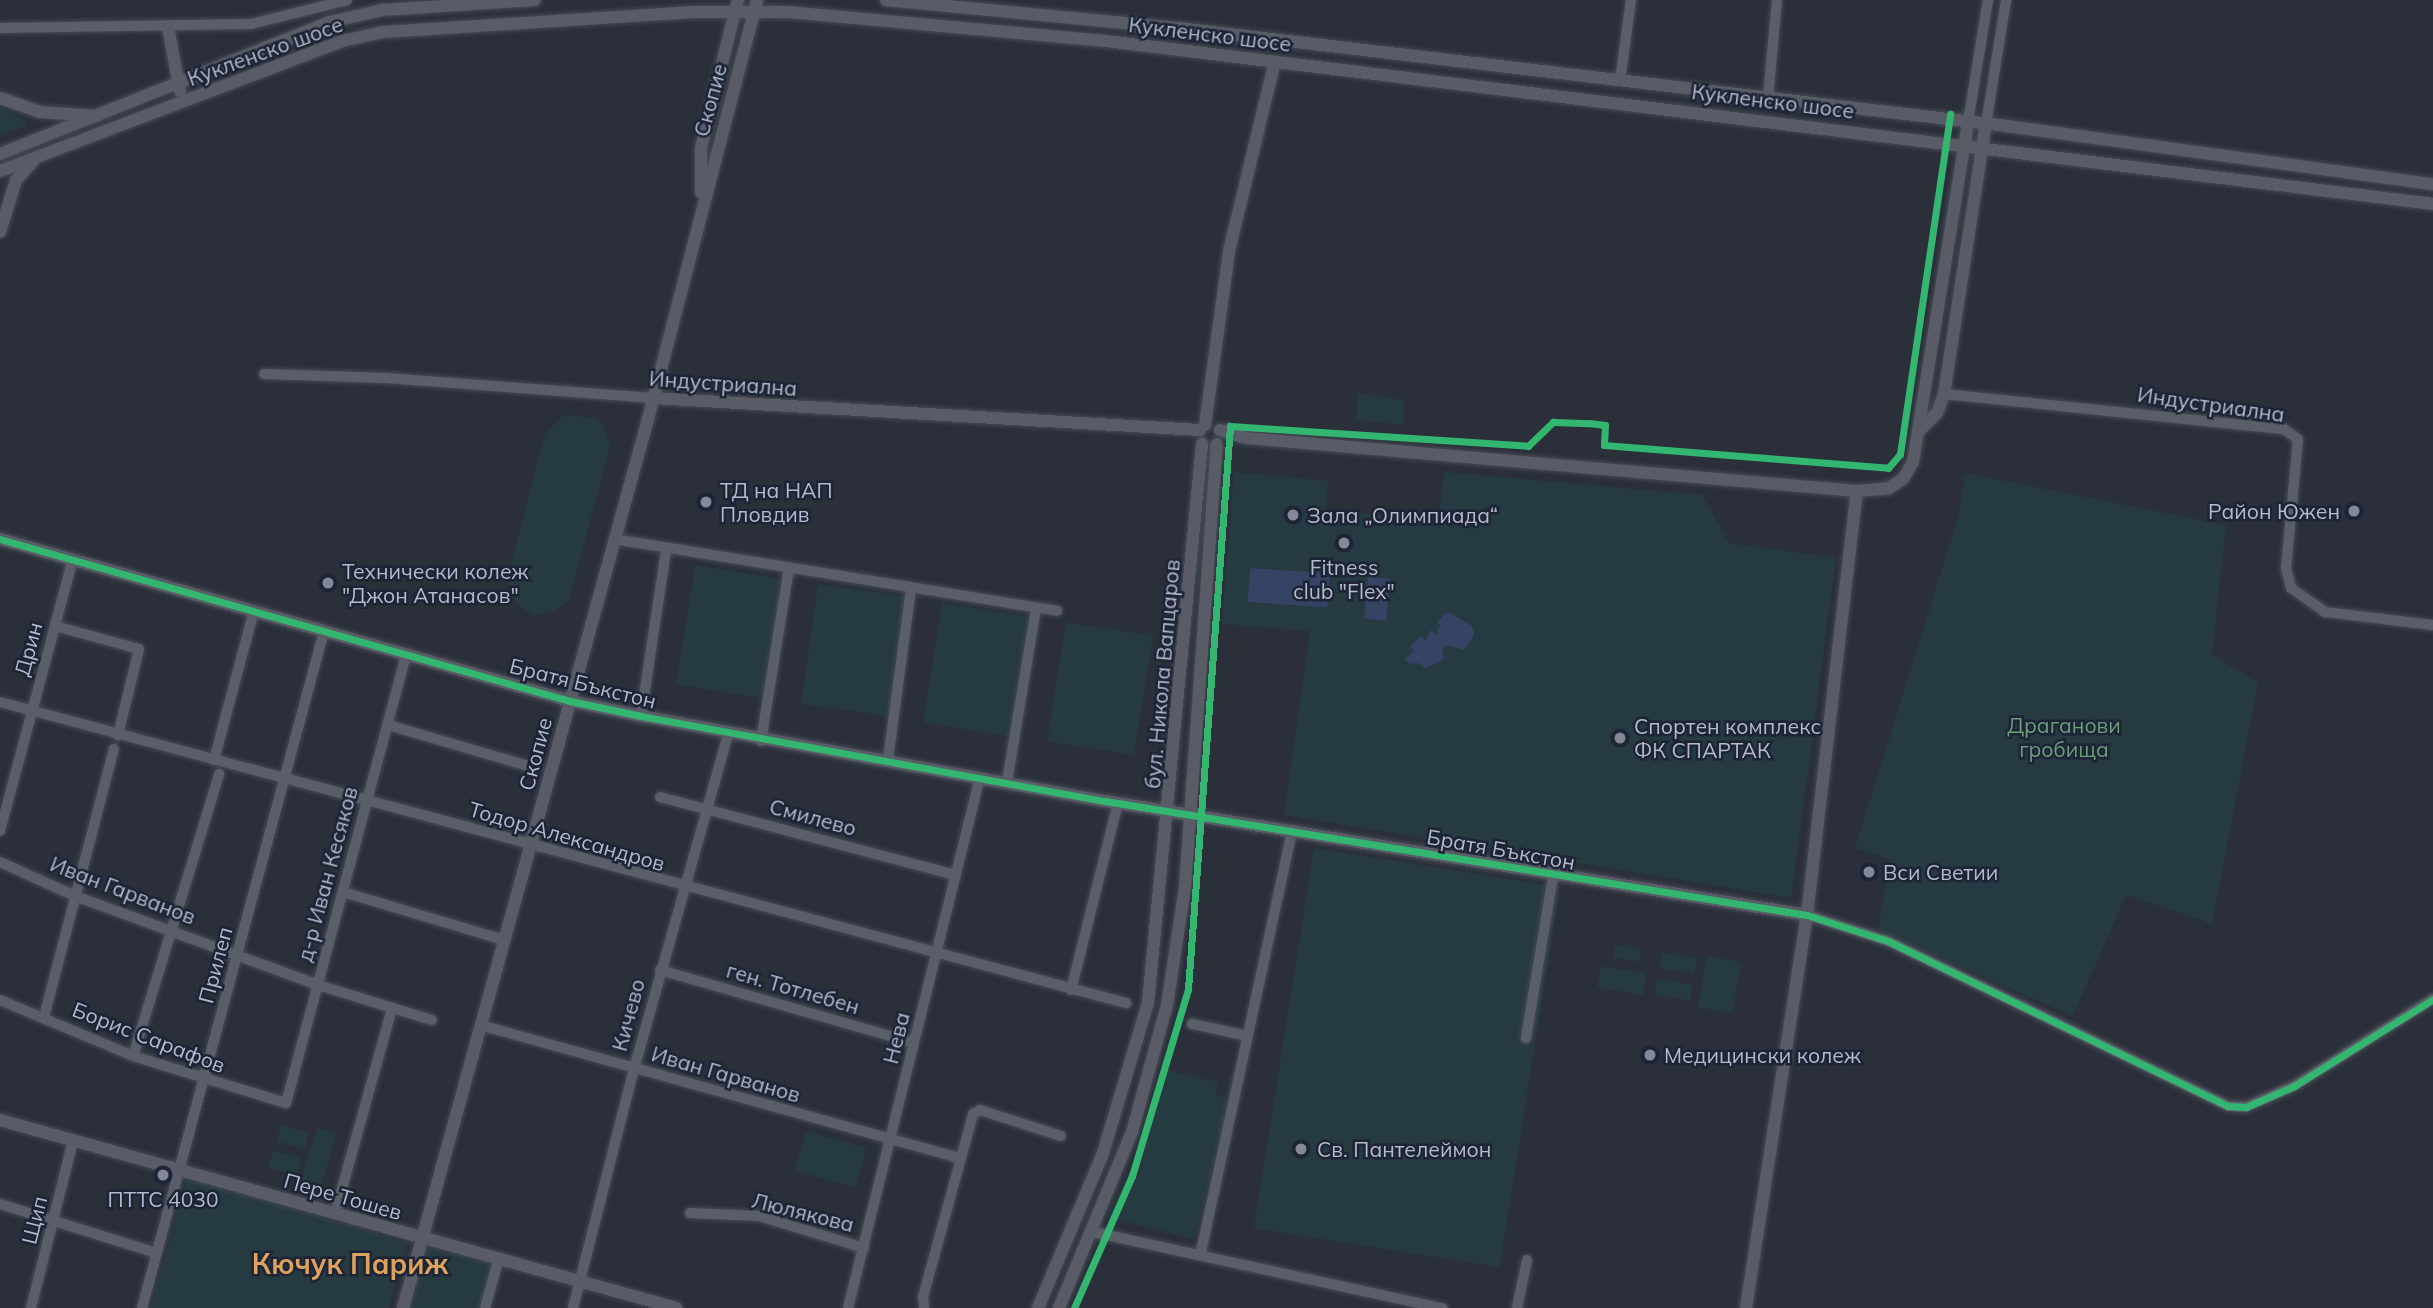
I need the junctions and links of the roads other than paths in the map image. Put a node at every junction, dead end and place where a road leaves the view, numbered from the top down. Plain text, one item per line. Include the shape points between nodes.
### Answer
1 (347, 0) edge
2 (535, 0) edge
3 (887, 0) edge
4 (1630, 0) edge
5 (1777, 0) edge
6 (1988, 0) edge
7 (2006, 0) edge
8 (737, 6) edge
9 (756, 6) edge
10 (168, 27) junction
11 (0, 28) edge
12 (1275, 61) junction
13 (1620, 81) junction
14 (178, 85) junction
15 (0, 98) edge
16 (1768, 99) junction
17 (184, 101) junction
18 (101, 117) junction
19 (1968, 122) junction
20 (1986, 124) junction
21 (1962, 143) junction
22 (1980, 145) junction
23 (0, 154) edge
24 (34, 160) junction
25 (0, 171) edge
26 (2433, 184) edge
27 (2433, 204) edge
28 (701, 209) junction
29 (0, 232) edge
30 (264, 374) dead end
31 (1944, 394) junction
32 (653, 398) junction
33 (1918, 432) junction
34 (1210, 435) junction
35 (1857, 491) junction
36 (0, 539) edge
37 (614, 539) junction
38 (666, 550) junction
39 (73, 559) junction
40 (789, 569) junction
41 (911, 588) junction
42 (1036, 608) junction
43 (254, 611) junction
44 (1057, 611) dead end
45 (55, 625) junction
46 (2433, 625) edge
47 (324, 631) junction
48 (406, 654) junction
49 (570, 701) junction
50 (0, 702) edge
51 (32, 711) junction
52 (641, 716) junction
53 (388, 725) junction
54 (728, 734) junction
55 (117, 735) junction
56 (761, 741) junction
57 (114, 749) dead end
58 (888, 759) junction
59 (214, 760) junction
60 (535, 768) dead end
61 (219, 774) dead end
62 (980, 777) junction
63 (284, 779) junction
64 (1007, 782) junction
65 (660, 797) dead end
66 (366, 801) junction
67 (1118, 803) junction
68 (709, 809) junction
69 (1169, 810) junction
70 (1191, 813) junction
71 (1292, 830) junction
72 (0, 831) edge
73 (530, 845) junction
74 (0, 862) edge
75 (956, 875) junction
76 (1553, 877) junction
77 (686, 889) junction
78 (343, 892) junction
79 (75, 896) junction
80 (1807, 915) junction
81 (171, 929) junction
82 (504, 940) junction
83 (237, 953) junction
84 (936, 956) junction
85 (660, 970) junction
86 (318, 985) junction
87 (1071, 990) junction
88 (2433, 999) edge
89 (0, 1000) edge
90 (1126, 1003) dead end
91 (392, 1008) junction
92 (44, 1017) junction
93 (432, 1020) dead end
94 (1192, 1024) dead end
95 (481, 1025) junction
96 (1248, 1036) junction
97 (1526, 1038) dead end
98 (914, 1043) junction
99 (133, 1056) junction
100 (634, 1069) junction
101 (205, 1081) junction
102 (286, 1103) joint
103 (0, 1120) edge
104 (1061, 1136) dead end
105 (890, 1140) junction
106 (73, 1141) junction
107 (961, 1158) junction
108 (180, 1171) junction
109 (0, 1204) edge
110 (690, 1213) dead end
111 (335, 1214) junction
112 (53, 1221) junction
113 (1093, 1231) junction
114 (422, 1238) junction
115 (864, 1248) junction
116 (1201, 1252) junction
117 (156, 1253) junction
118 (499, 1258) junction
119 (1527, 1260) dead end
120 (580, 1281) junction
121 (31, 1308) edge
122 (142, 1308) edge
123 (402, 1308) edge
124 (485, 1308) edge
125 (572, 1308) edge
126 (676, 1308) edge
127 (848, 1308) edge
128 (924, 1308) edge
129 (1038, 1308) edge
130 (1059, 1308) edge
131 (1444, 1308) edge
132 (1517, 1308) edge
133 (1746, 1308) edge

1 - 10 street via 251,24
2 - 14 street, Кукленско шосе via 369,13 330,22
3 - 13 street, Кукленско шосе via 1178,28
4 - 13 street
5 - 16 street
6 - 19 street
7 - 20 street
8 - 9 street, Кукленско шосе
8 - 17 street, Кукленско шосе via 384,32 342,41
8 - 28 street, Скопие via 701,148
9 - 12 street, Кукленско шосе
9 - 28 street, Скопие
10 - 11 street
10 - 14 street
12 - 21 street, Кукленско шосе
12 - 34 street, бул. Никола Вапцаров via 1229,251
13 - 16 street, Кукленско шосе
14 - 17 street
14 - 18 street, Кукленско шосе
15 - 18 street via 40,112
16 - 19 street, Кукленско шосе
17 - 24 street, Кукленско шосе
18 - 23 street, Кукленско шосе
19 - 20 street, Кукленско шосе
19 - 21 street, Индустриална
20 - 22 street, Индустриална
20 - 26 street, Кукленско шосе
21 - 22 street, Кукленско шосе
21 - 33 street, Индустриална
22 - 27 street, Кукленско шосе
22 - 31 street, Индустриална
24 - 25 street, Кукленско шосе
24 - 29 street via 16,180
28 - 32 street, Скопие
30 - 32 street, Индустриална via 386,378
31 - 33 street, Индустриална via 1937,413
31 - 46 street, Индустриална via 2284,429 2298,439 2286,568 2291,587 2325,612
32 - 34 street, Индустриална
32 - 37 street, Скопие
33 - 35 street, Индустриална via 1913,462 1903,479 1889,488
34 - 35 street, Индустриална
34 - 69 street, бул. Никола Вапцаров
34 - 70 street, бул. Никола Вапцаров
35 - 80 street
36 - 39 street, Братя Бъкстон
37 - 38 street
37 - 49 street, Скопие
38 - 40 street
38 - 52 street
39 - 43 street, Братя Бъкстон
39 - 45 street, Дрин
40 - 41 street
40 - 56 street
41 - 42 street
41 - 58 street
42 - 44 street
42 - 64 street
43 - 47 street, Братя Бъкстон
43 - 59 street
45 - 51 street, Дрин
45 - 55 street via 139,649
47 - 48 street, Братя Бъкстон
47 - 63 street, Прилеп
48 - 49 street, Братя Бъкстон
48 - 53 street, д-р Иван Кесяков
49 - 52 street, Братя Бъкстон
49 - 73 street, Скопие
50 - 51 street, Тодор Александров
51 - 55 street, Тодор Александров
51 - 72 street, Дрин
52 - 54 street, Братя Бъкстон
53 - 60 street
53 - 66 street, д-р Иван Кесяков
54 - 56 street, Братя Бъкстон
54 - 68 street, Кичево
55 - 59 street, Тодор Александров
56 - 58 street, Братя Бъкстон
57 - 79 street
58 - 62 street, Братя Бъкстон
59 - 63 street, Тодор Александров
61 - 81 street
62 - 64 street, Братя Бъкстон
62 - 75 street, Нева
63 - 66 street, Тодор Александров
63 - 83 street, Прилеп
64 - 67 street, Братя Бъкстон
65 - 68 street, Смилево
66 - 73 street, Тодор Александров
66 - 78 street, д-р Иван Кесяков
67 - 69 street, Братя Бъкстон
67 - 87 street
68 - 75 street, Смилево
68 - 77 street, Кичево
69 - 70 street, Братя Бъкстон
69 - 129 street, бул. Никола Вапцаров via 1153,975 1143,1024 1108,1140
70 - 71 street, Братя Бъкстон
70 - 113 street, бул. Никола Вапцаров via 1177,946 1160,1037 1132,1132
71 - 76 street, Братя Бъкстон
71 - 96 street
73 - 77 street, Тодор Александров
73 - 82 street, Скопие
74 - 79 street, Иван Гарванов
75 - 84 street, Нева
76 - 80 street, Братя Бъкстон
76 - 97 street
77 - 84 street, Тодор Александров
77 - 85 street, Кичево
78 - 82 street
78 - 86 street, д-р Иван Кесяков
79 - 81 street, Иван Гарванов
79 - 92 street
80 - 88 street via 1888,941 2228,1106 2246,1107 2294,1086
80 - 133 street
81 - 83 street, Иван Гарванов
81 - 99 street
82 - 95 street, Скопие
83 - 86 street, Иван Гарванов
83 - 101 street, Прилеп
84 - 87 street, Тодор Александров
84 - 98 street, Нева
85 - 98 street, ген. Тотлебен
85 - 100 street, Кичево
86 - 91 street, Иван Гарванов
86 - 102 street, д-р Иван Кесяков
87 - 90 street, Тодор Александров
89 - 92 street, Борис Сарафов
91 - 93 street, Иван Гарванов
91 - 111 street
92 - 99 street, Борис Сарафов
94 - 96 street
95 - 100 street, Иван Гарванов
95 - 114 street, Скопие
96 - 116 street
98 - 105 street, Нева
99 - 101 street, Борис Сарафов
100 - 105 street, Иван Гарванов
100 - 120 street, Кичево
101 - 102 street, Борис Сарафов
101 - 108 street, Прилеп
103 - 106 street, Пере Тошев
104 - 107 street via 980,1110 973,1114
105 - 107 street, Иван Гарванов
105 - 115 street, Нева
106 - 108 street, Пере Тошев
106 - 112 street, Щип
107 - 128 street via 923,1297
108 - 111 street, Пере Тошев
108 - 117 street, Прилеп
109 - 112 street
110 - 115 street, Люлякова via 759,1216
111 - 114 street, Пере Тошев
112 - 117 street
112 - 121 street, Щип
113 - 116 street
113 - 130 street, бул. Никола Вапцаров
114 - 118 street, Пере Тошев
114 - 123 street, Скопие
115 - 127 street, Нева
116 - 131 street
117 - 122 street, Прилеп
118 - 120 street, Пере Тошев
118 - 124 street
119 - 132 street
120 - 125 street, Кичево
120 - 126 street, Пере Тошев

